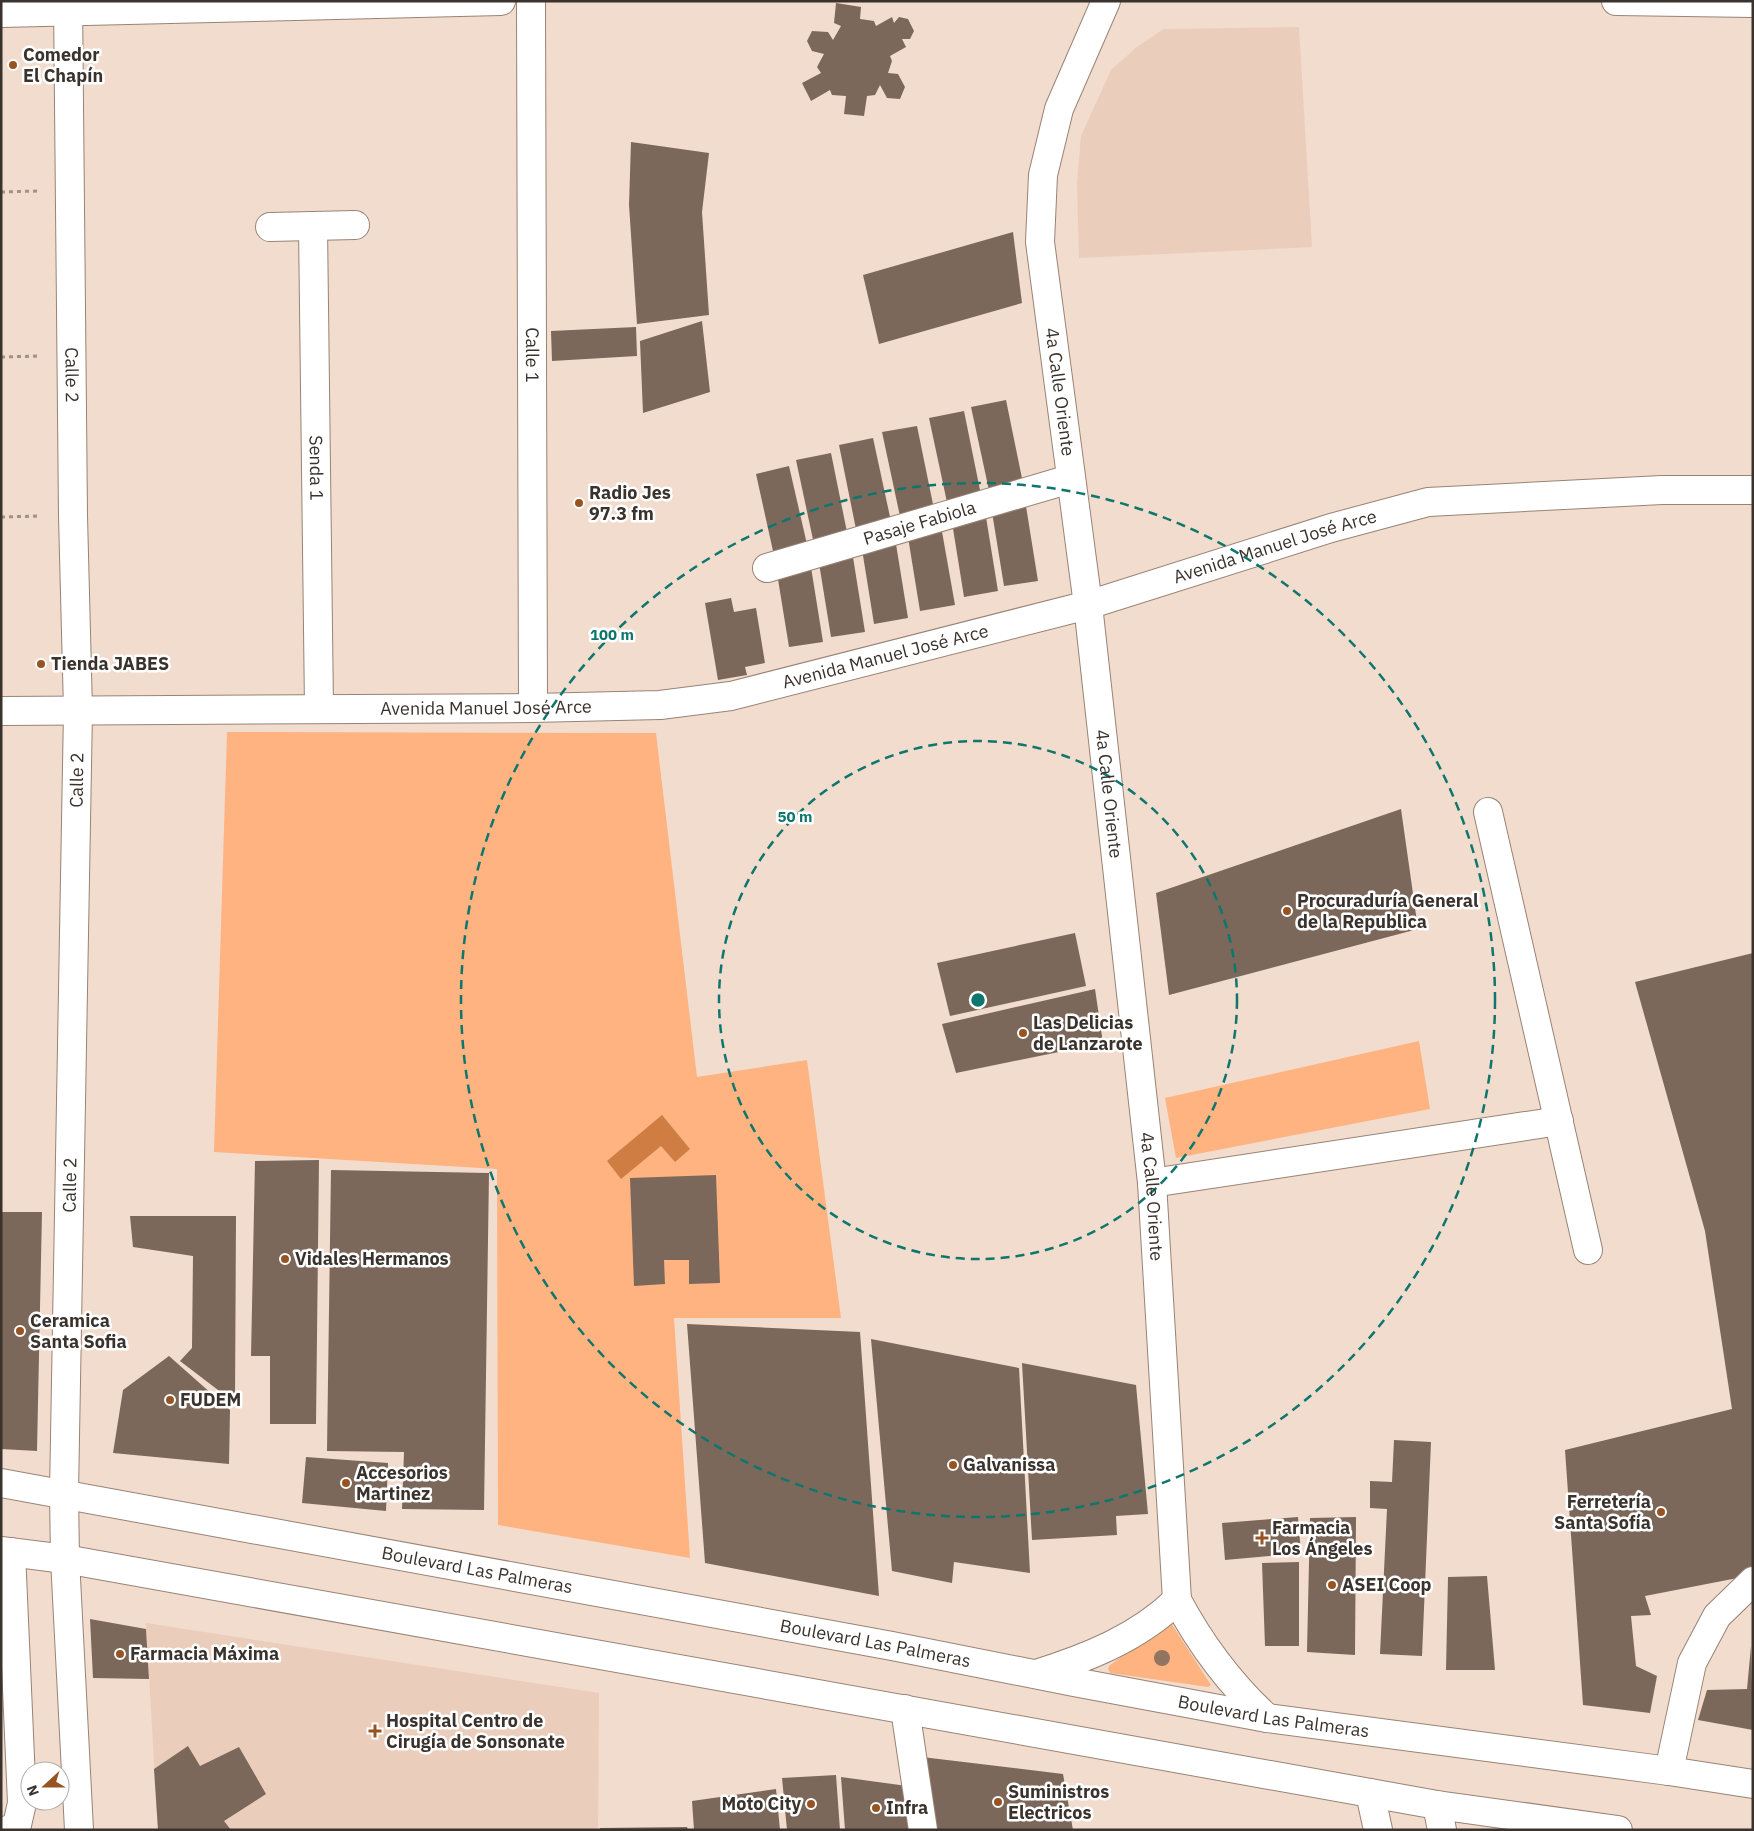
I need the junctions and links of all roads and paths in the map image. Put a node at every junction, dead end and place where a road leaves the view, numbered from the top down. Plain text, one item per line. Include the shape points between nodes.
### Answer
1 (501, 1) edge
2 (531, 1) edge
3 (1106, 1) edge
4 (1616, 1) edge
5 (475, 2) edge
6 (1753, 3) edge
7 (291, 4) edge
8 (68, 6) edge
9 (1, 13) edge
10 (355, 225) dead end
11 (313, 226) junction
12 (270, 227) dead end
13 (72, 355) junction
14 (1, 357) edge
15 (1070, 479) junction
16 (1753, 490) edge
17 (73, 516) junction
18 (1, 517) edge
19 (767, 568) dead end
20 (1088, 605) junction
21 (533, 708) junction
22 (319, 709) junction
23 (78, 710) junction
24 (1, 711) edge
25 (1488, 812) dead end
26 (1559, 1121) junction
27 (1152, 1183) junction
28 (1588, 1250) dead end
29 (1, 1482) edge
30 (64, 1493) junction
31 (6, 1552) edge
32 (65, 1559) junction
33 (1753, 1581) edge
34 (1177, 1600) junction
35 (1036, 1674) junction
36 (905, 1708) junction
37 (1267, 1718) junction
38 (1669, 1770) junction
39 (1753, 1784) edge
40 (1370, 1792) junction
41 (1440, 1817) edge
42 (8, 1830) edge
43 (79, 1830) edge
44 (923, 1830) edge
45 (1378, 1830) edge
46 (1618, 1830) edge

1 - 5 street
2 - 21 street, Calle 1
3 - 15 street, 4a Calle Oriente via 1059,109 1043,175 1040,242
4 - 6 street
5 - 7 street
7 - 8 street
8 - 9 street
8 - 13 street, Calle 2
10 - 11 street
11 - 12 street
11 - 22 street, Senda 1
13 - 14 path
13 - 17 street, Calle 2
15 - 19 street, Pasaje Fabiola
15 - 20 street, 4a Calle Oriente
16 - 20 street, Avenida Manuel José Arce via 1662,490 1428,502 1331,528
17 - 18 path
17 - 23 street, Calle 2
20 - 21 street, Avenida Manuel José Arce via 731,696 660,705
20 - 27 street, 4a Calle Oriente
21 - 22 street, Avenida Manuel José Arce
22 - 23 street, Avenida Manuel José Arce
23 - 24 street, Avenida Manuel José Arce
23 - 30 street, Calle 2
25 - 26 street
26 - 27 street
26 - 28 street
27 - 34 street, 4a Calle Oriente
29 - 30 street, Boulevard Las Palmeras
30 - 32 street, Calle 2
30 - 35 street, Boulevard Las Palmeras
31 - 32 street
31 - 42 street via 22,1803 17,1825
32 - 36 street
32 - 43 street, Calle 2
33 - 38 street via 1717,1616 1692,1663
34 - 35 street via 1109,1648
34 - 37 street via 1215,1664 1240,1694
35 - 37 street, Boulevard Las Palmeras
36 - 40 street
36 - 44 street
37 - 38 street, Boulevard Las Palmeras
38 - 39 street, Boulevard Las Palmeras
40 - 41 street
40 - 45 street
41 - 46 street

